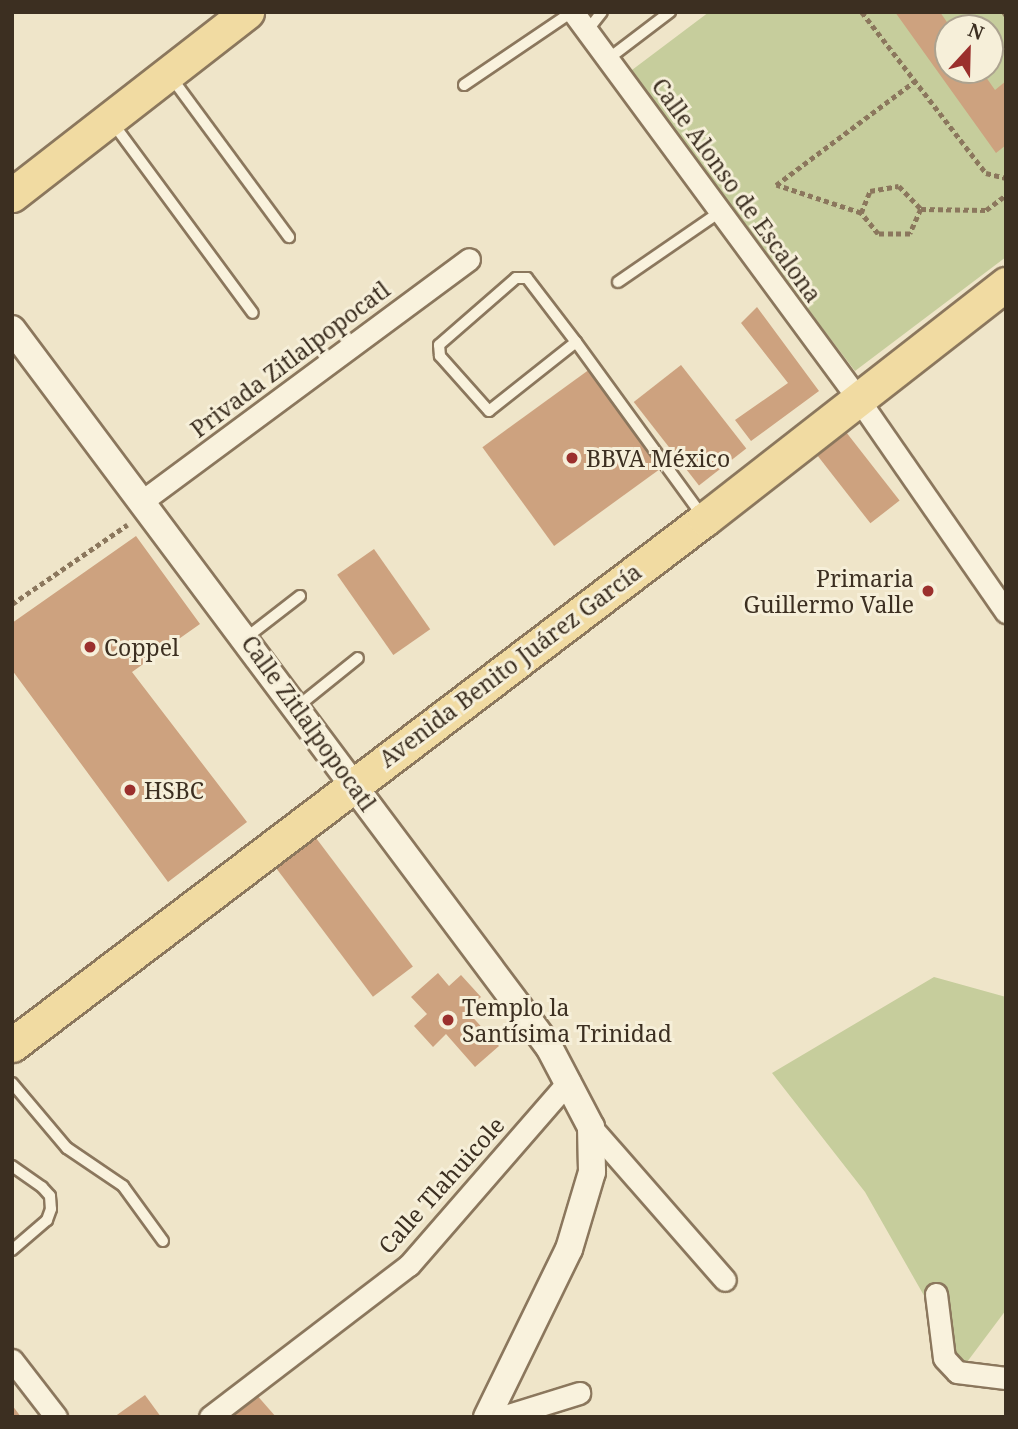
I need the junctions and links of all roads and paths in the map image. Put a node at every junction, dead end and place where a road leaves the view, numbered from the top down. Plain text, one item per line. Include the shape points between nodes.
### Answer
1 (247, 12) edge
2 (573, 12) edge
3 (602, 12) edge
4 (670, 12) edge
5 (862, 12) edge
6 (587, 32) junction
7 (608, 59) junction
8 (170, 74) junction
9 (915, 80) junction
10 (464, 85) dead end
11 (112, 122) junction
12 (1006, 178) edge
13 (12, 195) edge
14 (1006, 195) edge
15 (921, 209) junction
16 (720, 212) junction
17 (861, 213) junction
18 (289, 237) dead end
19 (469, 259) dead end
20 (618, 282) dead end
21 (1006, 284) edge
22 (253, 313) dead end
23 (12, 329) edge
24 (576, 342) junction
25 (859, 400) junction
26 (145, 506) junction
27 (705, 519) junction
28 (300, 596) dead end
29 (12, 604) edge
30 (1006, 612) edge
31 (247, 637) junction
32 (358, 658) dead end
33 (297, 707) junction
34 (352, 783) junction
35 (12, 1045) edge
36 (569, 1081) junction
37 (12, 1083) edge
38 (591, 1127) junction
39 (12, 1166) edge
40 (163, 1241) dead end
41 (12, 1250) edge
42 (725, 1280) dead end
43 (936, 1294) dead end
44 (14, 1365) edge
45 (1006, 1378) edge
46 (579, 1393) dead end
47 (56, 1417) edge
48 (210, 1417) edge
49 (487, 1417) edge
50 (502, 1417) edge

1 - 8 main road
2 - 6 street, Calle Alonso de Escalona
2 - 10 lane
3 - 6 lane
4 - 7 lane
5 - 9 path
6 - 7 street, Calle Alonso de Escalona
7 - 16 street, Calle Alonso de Escalona
8 - 11 main road
8 - 18 lane
9 - 12 path via 986,173
9 - 17 path via 776,185
11 - 13 main road
11 - 22 lane
14 - 15 path via 986,210
15 - 17 path via 899,186 870,191
15 - 17 path via 911,234 878,234
16 - 20 lane
16 - 25 street, Calle Alonso de Escalona
19 - 26 street, Privada Zitlalpopocatl
21 - 25 main road, Avenida Benito Juárez García
23 - 26 street, Calle Zitlalpopocatl
24 - 24 lane via 520,275 439,345 440,356 489,411
24 - 27 lane
25 - 27 main road, Avenida Benito Juárez García
25 - 30 street, Calle Alonso de Escalona
26 - 29 path
26 - 31 street, Calle Zitlalpopocatl
27 - 34 main road, Avenida Benito Juárez García
28 - 31 lane
31 - 33 street, Calle Zitlalpopocatl
32 - 33 lane
33 - 34 street, Calle Zitlalpopocatl
34 - 35 main road, Avenida Benito Juárez García
34 - 36 street, Calle Zitlalpopocatl via 549,1046
36 - 38 street, Calle Zitlalpopocatl
36 - 48 street, Calle Tlahuicole via 409,1265
37 - 40 lane via 67,1148 123,1186
38 - 42 street
38 - 49 street via 592,1172 569,1249
39 - 41 lane via 42,1187 50,1196 51,1209 47,1220
43 - 45 street via 944,1358 957,1372
44 - 47 street
46 - 50 street

